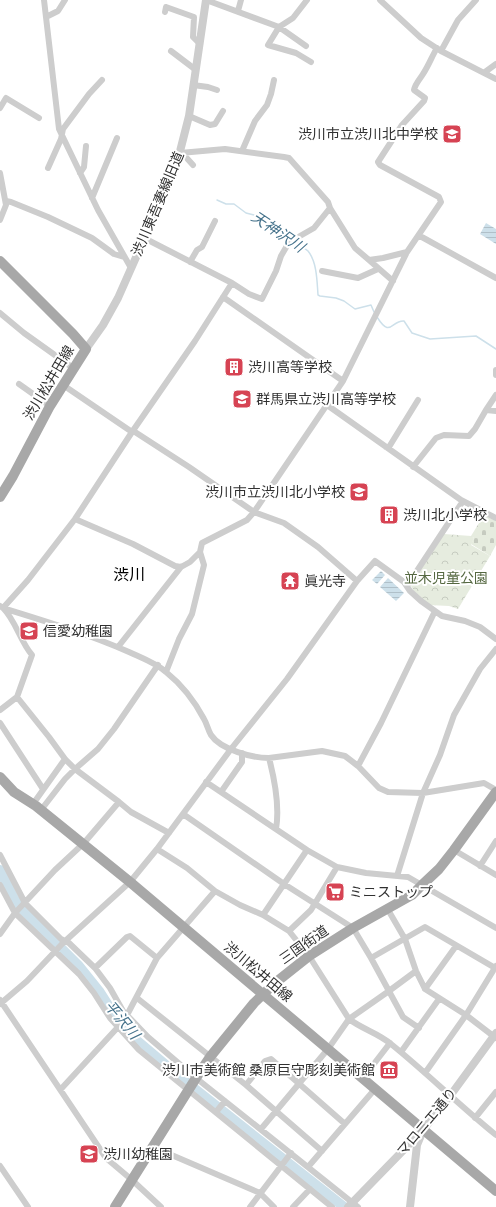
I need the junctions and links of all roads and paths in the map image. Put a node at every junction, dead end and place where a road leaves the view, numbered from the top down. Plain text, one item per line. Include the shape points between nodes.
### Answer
1 (44, 0) edge
2 (65, 0) edge
3 (206, 0) edge
4 (241, 0) edge
5 (307, 0) edge
6 (476, 0) edge
7 (383, 1) edge
8 (238, 11) junction
9 (165, 12) dead end
10 (46, 17) junction
11 (279, 27) junction
12 (200, 44) junction
13 (306, 46) dead end
14 (439, 50) junction
15 (171, 51) dead end
16 (311, 62) dead end
17 (496, 64) edge
18 (196, 70) junction
19 (485, 72) junction
20 (496, 78) edge
21 (102, 80) dead end
22 (274, 80) dead end
23 (193, 85) junction
24 (217, 90) dead end
25 (0, 108) edge
26 (223, 111) dead end
27 (188, 116) junction
28 (39, 118) dead end
29 (62, 136) junction
30 (117, 138) dead end
31 (86, 146) dead end
32 (242, 151) junction
33 (180, 153) junction
34 (192, 165) dead end
35 (48, 168) dead end
36 (80, 173) junction
37 (0, 174) edge
38 (92, 198) junction
39 (6, 201) junction
40 (330, 208) junction
41 (0, 220) edge
42 (215, 221) dead end
43 (420, 236) junction
44 (144, 238) junction
45 (407, 252) junction
46 (124, 257) junction
47 (369, 260) junction
48 (0, 262) edge
49 (190, 262) junction
50 (130, 268) junction
51 (378, 269) junction
52 (322, 271) dead end
53 (496, 278) edge
54 (393, 281) junction
55 (232, 283) junction
56 (223, 297) junction
57 (0, 313) edge
58 (86, 349) junction
59 (73, 368) junction
60 (496, 370) edge
61 (496, 374) edge
62 (343, 381) junction
63 (19, 384) dead end
64 (63, 385) junction
65 (496, 395) edge
66 (418, 400) dead end
67 (327, 405) junction
68 (50, 406) junction
69 (486, 410) junction
70 (496, 411) edge
71 (132, 432) junction
72 (386, 447) junction
73 (413, 467) junction
74 (0, 497) edge
75 (463, 501) junction
76 (254, 512) junction
77 (496, 518) edge
78 (75, 519) junction
79 (200, 552) junction
80 (181, 567) junction
81 (358, 581) junction
82 (407, 586) junction
83 (2, 607) edge
84 (434, 611) junction
85 (496, 639) edge
86 (118, 647) junction
87 (496, 649) edge
88 (158, 665) junction
89 (166, 672) junction
90 (17, 698) junction
91 (0, 710) edge
92 (0, 723) edge
93 (231, 749) junction
94 (242, 753) junction
95 (269, 758) junction
96 (65, 759) junction
97 (358, 766) junction
98 (75, 769) junction
99 (0, 777) edge
100 (206, 782) junction
101 (43, 789) junction
102 (496, 791) edge
103 (221, 792) junction
104 (423, 793) junction
105 (119, 802) junction
106 (37, 807) junction
107 (183, 814) junction
108 (276, 829) junction
109 (169, 833) junction
110 (496, 841) edge
111 (84, 844) junction
112 (157, 848) junction
113 (307, 850) junction
114 (454, 850) junction
115 (0, 855) edge
116 (480, 866) junction
117 (336, 867) junction
118 (496, 875) edge
119 (397, 876) junction
120 (130, 882) junction
121 (284, 884) junction
122 (0, 885) edge
123 (422, 885) junction
124 (215, 891) junction
125 (24, 904) junction
126 (314, 904) junction
127 (387, 908) junction
128 (16, 912) junction
129 (263, 915) junction
130 (183, 927) junction
131 (353, 928) junction
132 (496, 928) edge
133 (289, 931) junction
134 (0, 934) edge
135 (405, 939) junction
136 (64, 942) junction
137 (456, 946) junction
138 (55, 950) junction
139 (309, 956) junction
140 (158, 958) junction
141 (371, 958) junction
142 (495, 967) edge
143 (95, 968) junction
144 (416, 971) junction
145 (425, 989) junction
146 (389, 991) junction
147 (262, 994) junction
148 (137, 998) junction
149 (440, 999) junction
150 (1, 1002) edge
151 (466, 1016) junction
152 (126, 1017) junction
153 (348, 1018) junction
154 (119, 1027) junction
155 (419, 1028) junction
156 (495, 1036) edge
157 (390, 1043) junction
158 (328, 1049) junction
159 (401, 1052) junction
160 (210, 1057) junction
161 (425, 1073) junction
162 (363, 1078) junction
163 (299, 1083) junction
164 (192, 1084) junction
165 (246, 1085) junction
166 (375, 1089) junction
167 (61, 1090) junction
168 (496, 1092) edge
169 (450, 1096) junction
170 (225, 1101) junction
171 (277, 1111) junction
172 (216, 1112) junction
173 (475, 1118) junction
174 (345, 1124) junction
175 (261, 1129) junction
176 (423, 1130) junction
177 (496, 1135) edge
178 (153, 1147) junction
179 (322, 1151) junction
180 (290, 1155) junction
181 (282, 1165) junction
182 (0, 1166) edge
183 (308, 1167) junction
184 (132, 1180) junction
185 (310, 1189) junction
186 (496, 1191) edge
187 (260, 1193) junction
188 (352, 1205) edge
189 (28, 1207) edge
190 (115, 1207) edge
191 (161, 1207) edge
192 (250, 1207) edge
193 (274, 1207) edge
194 (293, 1207) edge
195 (332, 1207) edge
196 (410, 1207) edge

1 - 10 street
2 - 10 street via 58,11
3 - 8 street
3 - 12 street, 渋川東吾妻線旧道
4 - 8 street
5 - 11 street via 293,18
6 - 14 street via 458,20
7 - 14 street via 421,38
8 - 11 street
9 - 12 street via 166,7 194,18 193,37
10 - 29 street via 59,129
11 - 13 street
11 - 16 street via 268,45 296,53
12 - 18 street, 渋川東吾妻線旧道
14 - 19 street
14 - 43 street via 431,57 414,87 416,92 425,98 424,101 402,125 378,162 439,198 441,202
15 - 18 street
17 - 19 street
18 - 23 street, 渋川東吾妻線旧道
19 - 20 street
21 - 29 street via 63,129
22 - 32 street via 267,105 255,121
23 - 24 street
23 - 27 street, 渋川東吾妻線旧道
25 - 28 street via 6,98
26 - 27 street via 215,124 210,125
27 - 33 street, 渋川東吾妻線旧道
29 - 35 street
29 - 36 street
30 - 38 street
31 - 36 street via 84,167
32 - 33 street via 225,149
32 - 40 street via 288,158 328,202
33 - 34 street
33 - 44 street, 渋川東吾妻線旧道
36 - 38 street
37 - 39 street
38 - 46 street
39 - 41 street
39 - 46 street via 48,217 92,238 114,254
40 - 47 street via 355,248
40 - 55 street via 314,228 291,241 281,256 262,299
42 - 49 street via 202,247 197,250
43 - 45 street
43 - 53 street
44 - 49 street
44 - 50 street, 渋川東吾妻線旧道
45 - 47 street
45 - 54 street
46 - 50 street
47 - 51 street
48 - 58 main road, 渋川松井田線
49 - 55 street
50 - 58 street, 渋川東吾妻線旧道 via 118,298
51 - 52 street via 358,278
51 - 54 street
54 - 62 street
55 - 56 street
56 - 62 street
56 - 71 street
57 - 59 street
58 - 59 main road, 渋川松井田線
59 - 64 main road, 渋川松井田線
60 - 61 street
62 - 67 street
63 - 68 street
64 - 68 main road, 渋川松井田線
64 - 71 street
65 - 69 street
66 - 72 street via 390,446
67 - 72 street
67 - 76 street
68 - 74 main road, 渋川松井田線
69 - 70 street
69 - 73 street via 469,436 444,435 436,438
71 - 76 street via 177,459
71 - 78 street
72 - 73 street
73 - 75 street
75 - 77 street
75 - 82 street
76 - 79 street via 247,520 202,544
76 - 81 street via 284,524 318,547
78 - 80 street
78 - 83 street via 28,580
79 - 80 street
79 - 89 street via 204,565 192,614
80 - 86 street
81 - 82 street via 375,561
81 - 93 street via 287,679
82 - 84 street
83 - 86 street
83 - 90 street via 10,615 32,655
84 - 85 street via 442,616 480,627
84 - 97 street
86 - 88 street
87 - 104 street via 480,669 454,715
88 - 89 street
88 - 98 street via 113,731 98,749
89 - 93 street via 197,706 212,736
90 - 91 street
90 - 96 street
92 - 101 street
93 - 94 street
93 - 100 street
94 - 95 street
94 - 103 street via 242,762
95 - 97 street via 322,751 345,756
95 - 108 street via 278,815
96 - 98 street
96 - 101 street
97 - 104 street via 379,788 388,792
98 - 105 street
98 - 106 street
99 - 106 main road, 渋川松井田線 via 14,792
100 - 103 street
100 - 107 street
101 - 106 street
102 - 104 street via 484,783
102 - 114 main road, 三国街道
103 - 108 street
104 - 119 street
105 - 109 street via 131,812
105 - 111 street
106 - 111 main road, 渋川松井田線
107 - 109 street
107 - 121 street
108 - 113 street
109 - 112 street
110 - 116 street
111 - 120 main road, 渋川松井田線
111 - 125 street via 55,870
112 - 120 street
112 - 124 street
113 - 117 street
113 - 121 street
114 - 116 street
114 - 123 main road, 三国街道
115 - 125 street
116 - 118 street
117 - 119 street
117 - 126 street
119 - 123 street via 408,877
120 - 130 main road, 渋川松井田線
120 - 136 street
121 - 126 street
121 - 129 street
122 - 128 street
123 - 127 main road, 三国街道 via 412,895
123 - 132 street
124 - 129 street
124 - 130 street
125 - 128 street
125 - 136 street
126 - 131 street
126 - 133 street
127 - 131 main road, 三国街道
127 - 135 street
128 - 134 street
128 - 138 street
129 - 133 street
130 - 140 street
130 - 147 main road, 渋川松井田線
131 - 139 main road, 三国街道
131 - 141 street
133 - 139 street
135 - 137 street via 425,927
135 - 141 street
135 - 144 street
136 - 138 street
136 - 143 street via 69,942
137 - 142 street
137 - 145 street
138 - 150 street via 27,981
138 - 154 street via 79,974
139 - 147 main road, 三国街道
139 - 153 street
140 - 143 street via 130,936
140 - 148 street
141 - 146 street
142 - 151 street
143 - 152 street
144 - 145 street
144 - 146 street
145 - 149 street
146 - 153 street
146 - 155 street via 403,1017
147 - 158 main road, 渋川松井田線
147 - 160 main road, 三国街道
148 - 152 street
148 - 160 street
149 - 151 street
149 - 155 street
150 - 167 street
151 - 156 street
151 - 161 street
152 - 154 street
152 - 164 street
153 - 157 street
153 - 158 street
154 - 164 street via 139,1050
154 - 167 street
155 - 159 street
156 - 169 street, マロニエ通り
157 - 159 street
157 - 162 street
158 - 162 main road, 渋川松井田線
158 - 163 street
159 - 161 street
160 - 164 main road, 三国街道
160 - 165 street
161 - 169 street
162 - 166 main road, 渋川松井田線
163 - 165 street via 268,1059
163 - 171 street
163 - 174 street
164 - 170 street
164 - 172 street
164 - 178 main road, 三国街道
165 - 171 street
166 - 174 street
166 - 176 main road, 渋川松井田線
167 - 184 street via 106,1158
168 - 173 street
169 - 173 street
169 - 176 street, マロニエ通り
170 - 172 street
170 - 175 street
171 - 175 street
171 - 179 street
172 - 181 street
173 - 177 street
174 - 179 street
175 - 180 street
176 - 186 main road, 渋川松井田線
176 - 188 street, マロニエ通り
176 - 196 street via 417,1146
178 - 184 main road, 三国街道
178 - 187 street
179 - 183 street
180 - 181 street
180 - 183 street
181 - 185 street
181 - 187 street
182 - 189 street
183 - 188 street
184 - 190 main road, 三国街道
184 - 191 street
185 - 194 street
185 - 195 street
187 - 192 street
187 - 193 street

